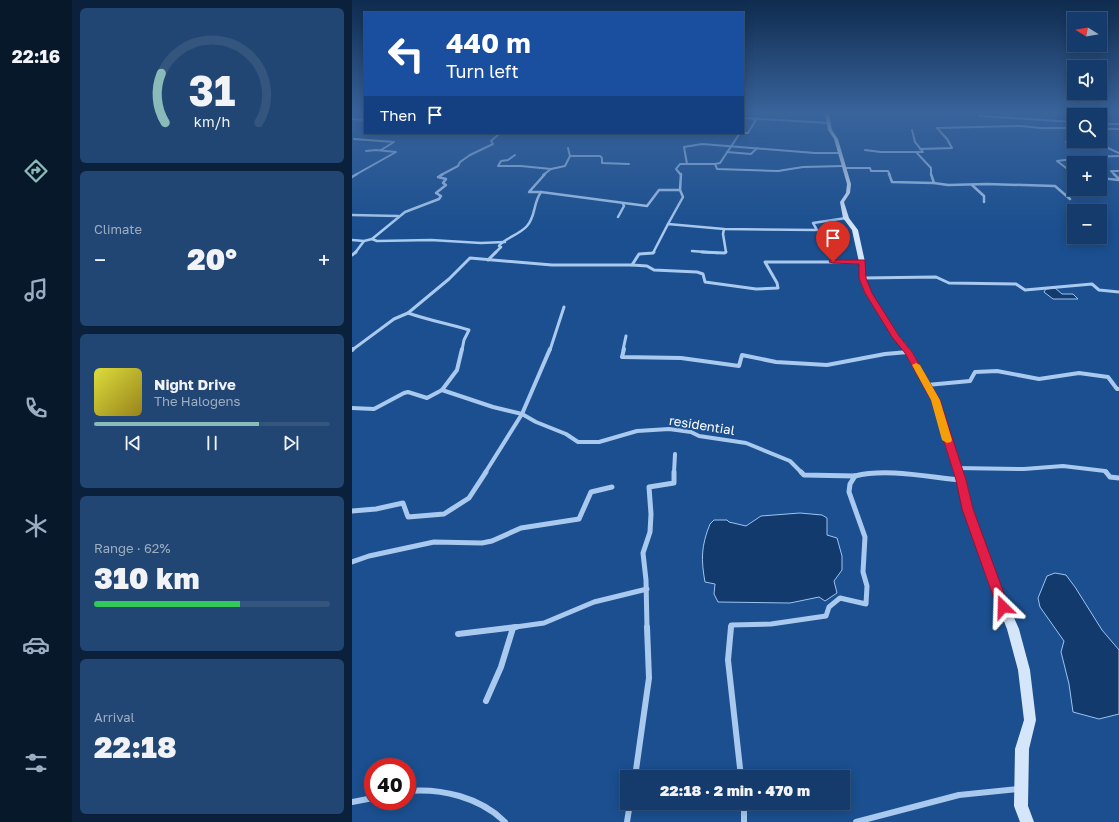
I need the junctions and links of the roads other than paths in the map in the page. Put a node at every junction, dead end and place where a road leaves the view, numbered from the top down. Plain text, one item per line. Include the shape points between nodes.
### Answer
1 (391, 151) edge
2 (479, 151) edge
3 (569, 151) edge
4 (685, 151) edge
5 (754, 151) edge
6 (796, 151) edge
7 (875, 151) edge
8 (922, 151) edge
9 (726, 152) joint
10 (916, 152) junction
11 (839, 153) joint
12 (515, 155) dead end
13 (570, 156) junction
14 (1107, 156) edge
15 (1119, 156) edge
16 (1067, 160) edge
17 (629, 164) dead end
18 (687, 164) junction
19 (715, 164) junction
20 (843, 167) junction
21 (551, 169) junction
22 (1067, 169) edge
23 (1119, 171) edge
24 (352, 177) edge
25 (1107, 179) edge
26 (1119, 180) edge
27 (934, 183) junction
28 (972, 185) junction
29 (680, 190) junction
30 (541, 192) junction
31 (1070, 199) dead end
32 (984, 202) dead end
33 (623, 204) junction
34 (352, 214) edge
35 (398, 216) junction
36 (618, 217) dead end
37 (846, 218) junction
38 (668, 224) junction
39 (724, 229) junction
40 (372, 239) junction
41 (352, 240) edge
42 (364, 241) junction
43 (506, 242) junction
44 (692, 251) dead end
45 (352, 255) edge
46 (488, 260) junction
47 (862, 262) junction
48 (632, 265) junction
49 (862, 278) junction
50 (1119, 292) edge
51 (564, 308) dead end
52 (408, 313) junction
53 (626, 336) dead end
54 (352, 350) edge
55 (908, 352) junction
56 (927, 385) junction
57 (1119, 389) edge
58 (442, 390) junction
59 (352, 408) edge
60 (522, 414) junction
61 (675, 454) dead end
62 (956, 468) junction
63 (855, 476) junction
64 (1119, 478) edge
65 (961, 480) junction
66 (612, 487) dead end
67 (352, 511) edge
68 (352, 562) edge
69 (647, 589) junction
70 (513, 628) junction
71 (458, 634) dead end
72 (486, 701) dead end
73 (636, 770) edge
74 (740, 770) edge
75 (1022, 789) junction
76 (416, 790) edge
77 (364, 800) edge
78 (352, 802) edge
79 (629, 810) edge
80 (744, 810) edge
81 (505, 822) edge
82 (627, 822) edge
83 (744, 822) edge
84 (856, 822) edge
85 (1027, 822) edge

1 - 24 street via 396,152
2 - 35 street via 438,177 446,179 443,182 446,185 436,193 441,196 439,199
3 - 13 street
4 - 18 street
5 - 9 street via 751,154
6 - 11 street
7 - 10 street
8 - 10 street
9 - 19 street via 720,163
10 - 27 street via 931,168
11 - 20 street
12 - 21 street via 501,161 498,166
13 - 17 street via 600,156 602,163
13 - 21 street via 565,166
14 - 15 street
16 - 22 street via 1057,161
18 - 19 street
18 - 29 street via 680,164 676,169 682,174
19 - 20 street via 717,169 766,171 803,167
20 - 27 street via 888,171 892,182
20 - 37 street via 849,187 842,202
21 - 30 street via 529,192
23 - 26 street via 1111,171
25 - 26 street
27 - 28 street
28 - 31 street via 1055,186
28 - 32 street via 984,196
29 - 33 street via 659,190 647,206
29 - 38 street via 683,196
30 - 33 street
30 - 43 street via 535,200 531,220 518,235
33 - 36 street
34 - 35 street
35 - 40 street
37 - 39 street via 813,223 817,230
37 - 47 street via 855,230
38 - 39 street
38 - 48 street via 653,253 639,254
39 - 44 street via 726,252
40 - 42 street
40 - 43 street
41 - 42 street
42 - 45 street
43 - 46 street via 501,243 501,247
46 - 48 street via 552,265
46 - 52 street via 470,258
47 - 48 street via 765,262 778,288 756,289 705,282 703,274 697,272 654,270 647,266
47 - 49 street
49 - 50 street via 936,277 949,283 1016,284 1025,290 1092,284 1100,290
49 - 55 street via 868,293
51 - 60 street via 551,347
52 - 54 street via 399,315
52 - 58 street via 469,330 463,339 458,367
53 - 55 street via 622,357 682,358 739,366 742,355 776,362 826,365
55 - 56 street
56 - 57 street via 970,381 975,372 997,371 1038,378 1079,373 1108,377
56 - 62 street via 935,400
58 - 59 street via 427,398 404,393 374,409
58 - 60 street, residential
60 - 63 street, residential via 578,442 599,442 637,432 676,430 746,443 790,461 804,475
60 - 67 street via 469,498 444,514 408,517 403,503
61 - 69 street via 674,483 649,487 650,532 643,553
62 - 64 street via 1063,466 1105,471 1110,477
62 - 65 street
63 - 65 street, residential via 860,473 888,474
63 - 74 street via 849,492 865,537 863,572 867,586 866,604 840,598 829,607 826,616 771,624 731,624 728,660
65 - 75 street via 968,509 992,579 1013,629 1024,670 1030,720 1022,749
66 - 68 street via 591,492 579,519 521,528 482,543 434,542
69 - 70 street via 594,602 544,623
69 - 73 street via 650,678
70 - 71 street
70 - 72 street via 501,667
75 - 84 street via 959,795
75 - 85 street via 1021,806
76 - 81 street via 458,795 491,810
77 - 78 street
79 - 82 street
80 - 83 street

